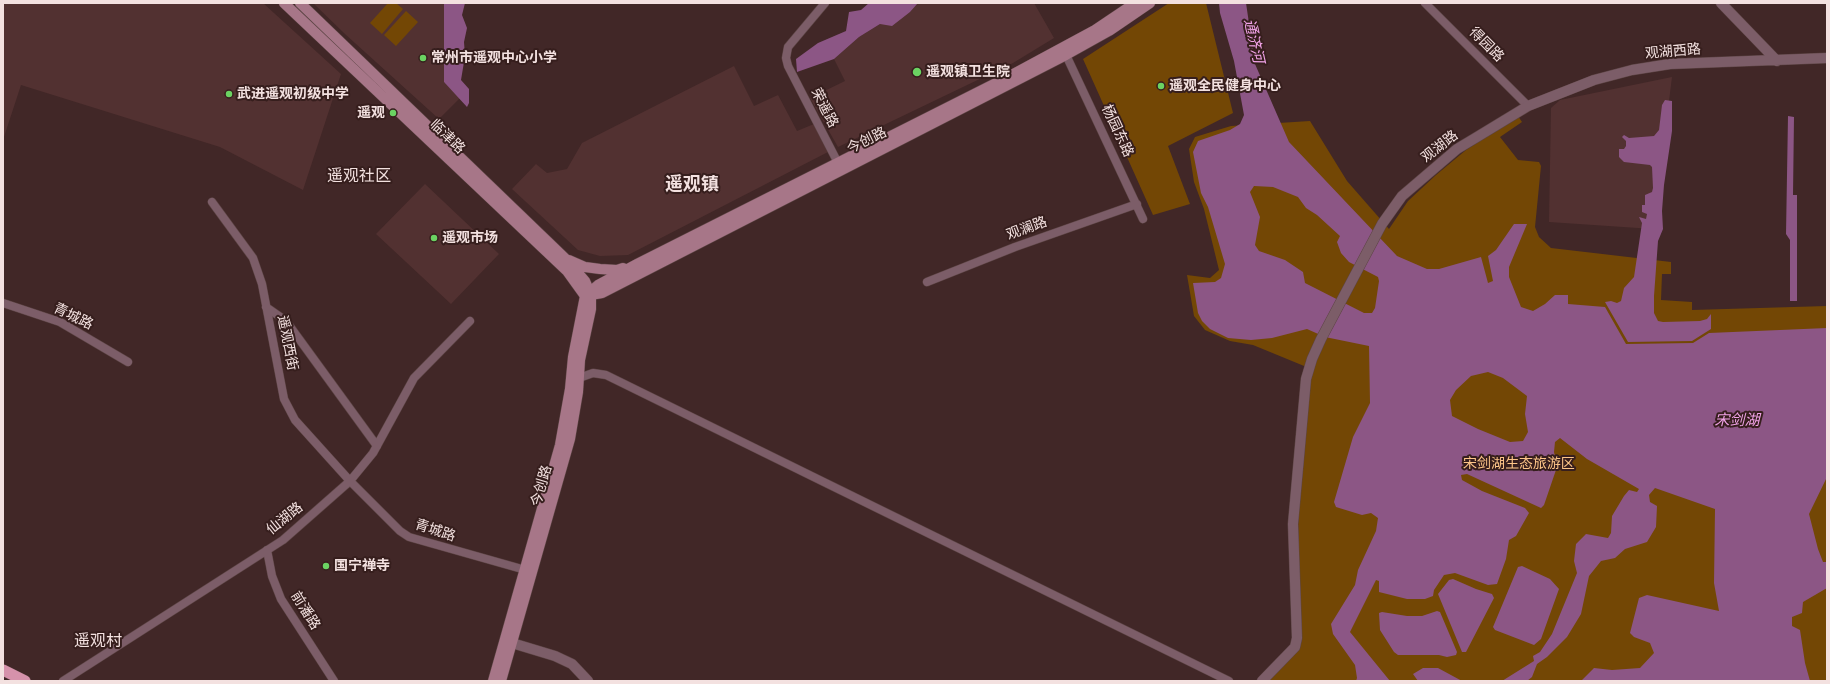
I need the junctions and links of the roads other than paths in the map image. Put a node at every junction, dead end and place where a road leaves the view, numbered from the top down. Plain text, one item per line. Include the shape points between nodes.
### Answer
1 (284, 3) edge
2 (300, 3) edge
3 (825, 3) edge
4 (1135, 3) edge
5 (1150, 3) edge
6 (1425, 3) edge
7 (1721, 3) edge
8 (1066, 55) junction
9 (1827, 58) edge
10 (1777, 61) junction
11 (1528, 106) junction
12 (838, 161) junction
13 (212, 202) dead end
14 (1137, 204) junction
15 (1143, 219) dead end
16 (566, 260) junction
17 (637, 264) junction
18 (927, 282) dead end
19 (589, 294) junction
20 (3, 303) edge
21 (266, 307) junction
22 (470, 321) dead end
23 (128, 362) dead end
24 (579, 378) junction
25 (376, 446) junction
26 (350, 481) junction
27 (267, 550) junction
28 (528, 571) junction
29 (512, 643) junction
30 (3, 670) edge
31 (3, 676) edge
32 (14, 681) edge
33 (25, 681) edge
34 (62, 681) edge
35 (334, 681) edge
36 (493, 681) edge
37 (501, 681) edge
38 (588, 681) edge
39 (1229, 681) edge
40 (1262, 681) edge

1 - 19 main road, 临津路
2 - 16 main road, 临津路
3 - 12 street, 荣遥路 via 785,54 788,66
4 - 12 main road, 今创路 via 1094,30 1006,78
5 - 8 main road, 今创路 via 1109,31
6 - 11 street, 得园路
7 - 10 street
8 - 14 street, 杨园东路
8 - 19 main road, 今创路 via 602,293
9 - 10 street, 观湖西路
10 - 11 street, 观湖西路 via 1670,64 1632,70 1594,80
11 - 40 street, 观湖路 via 1458,149 1402,196 1382,224 1312,359 1306,379 1293,524 1297,638 1295,647
12 - 17 main road, 今创路
13 - 21 street, 遥观西街 via 253,258 262,284
14 - 15 street, 杨园东路
14 - 18 street, 观澜路 via 1015,247
16 - 17 main road via 600,269 617,270
16 - 19 main road, 临津路 via 585,281
17 - 19 main road, 今创路
19 - 24 main road, 今创路 via 591,309 580,360
19 - 28 main road, 今创路 via 573,357 560,445
20 - 23 street, 青城路 via 60,322
21 - 25 street via 286,321
21 - 26 street, 遥观西街 via 284,398 295,420
22 - 25 street, 仙湖路 via 414,378
24 - 28 main road, 今创路 via 570,439
24 - 39 street via 593,373 606,375
25 - 26 street, 仙湖路
26 - 27 street, 仙湖路 via 284,540
26 - 28 street, 青城路 via 408,537
27 - 34 street, 仙湖路
27 - 35 street, 前潘路 via 272,576 281,599
28 - 29 main road, 今创路
28 - 36 main road, 今创路
29 - 37 main road, 今创路
29 - 38 street via 572,664
30 - 33 highway
31 - 32 highway

